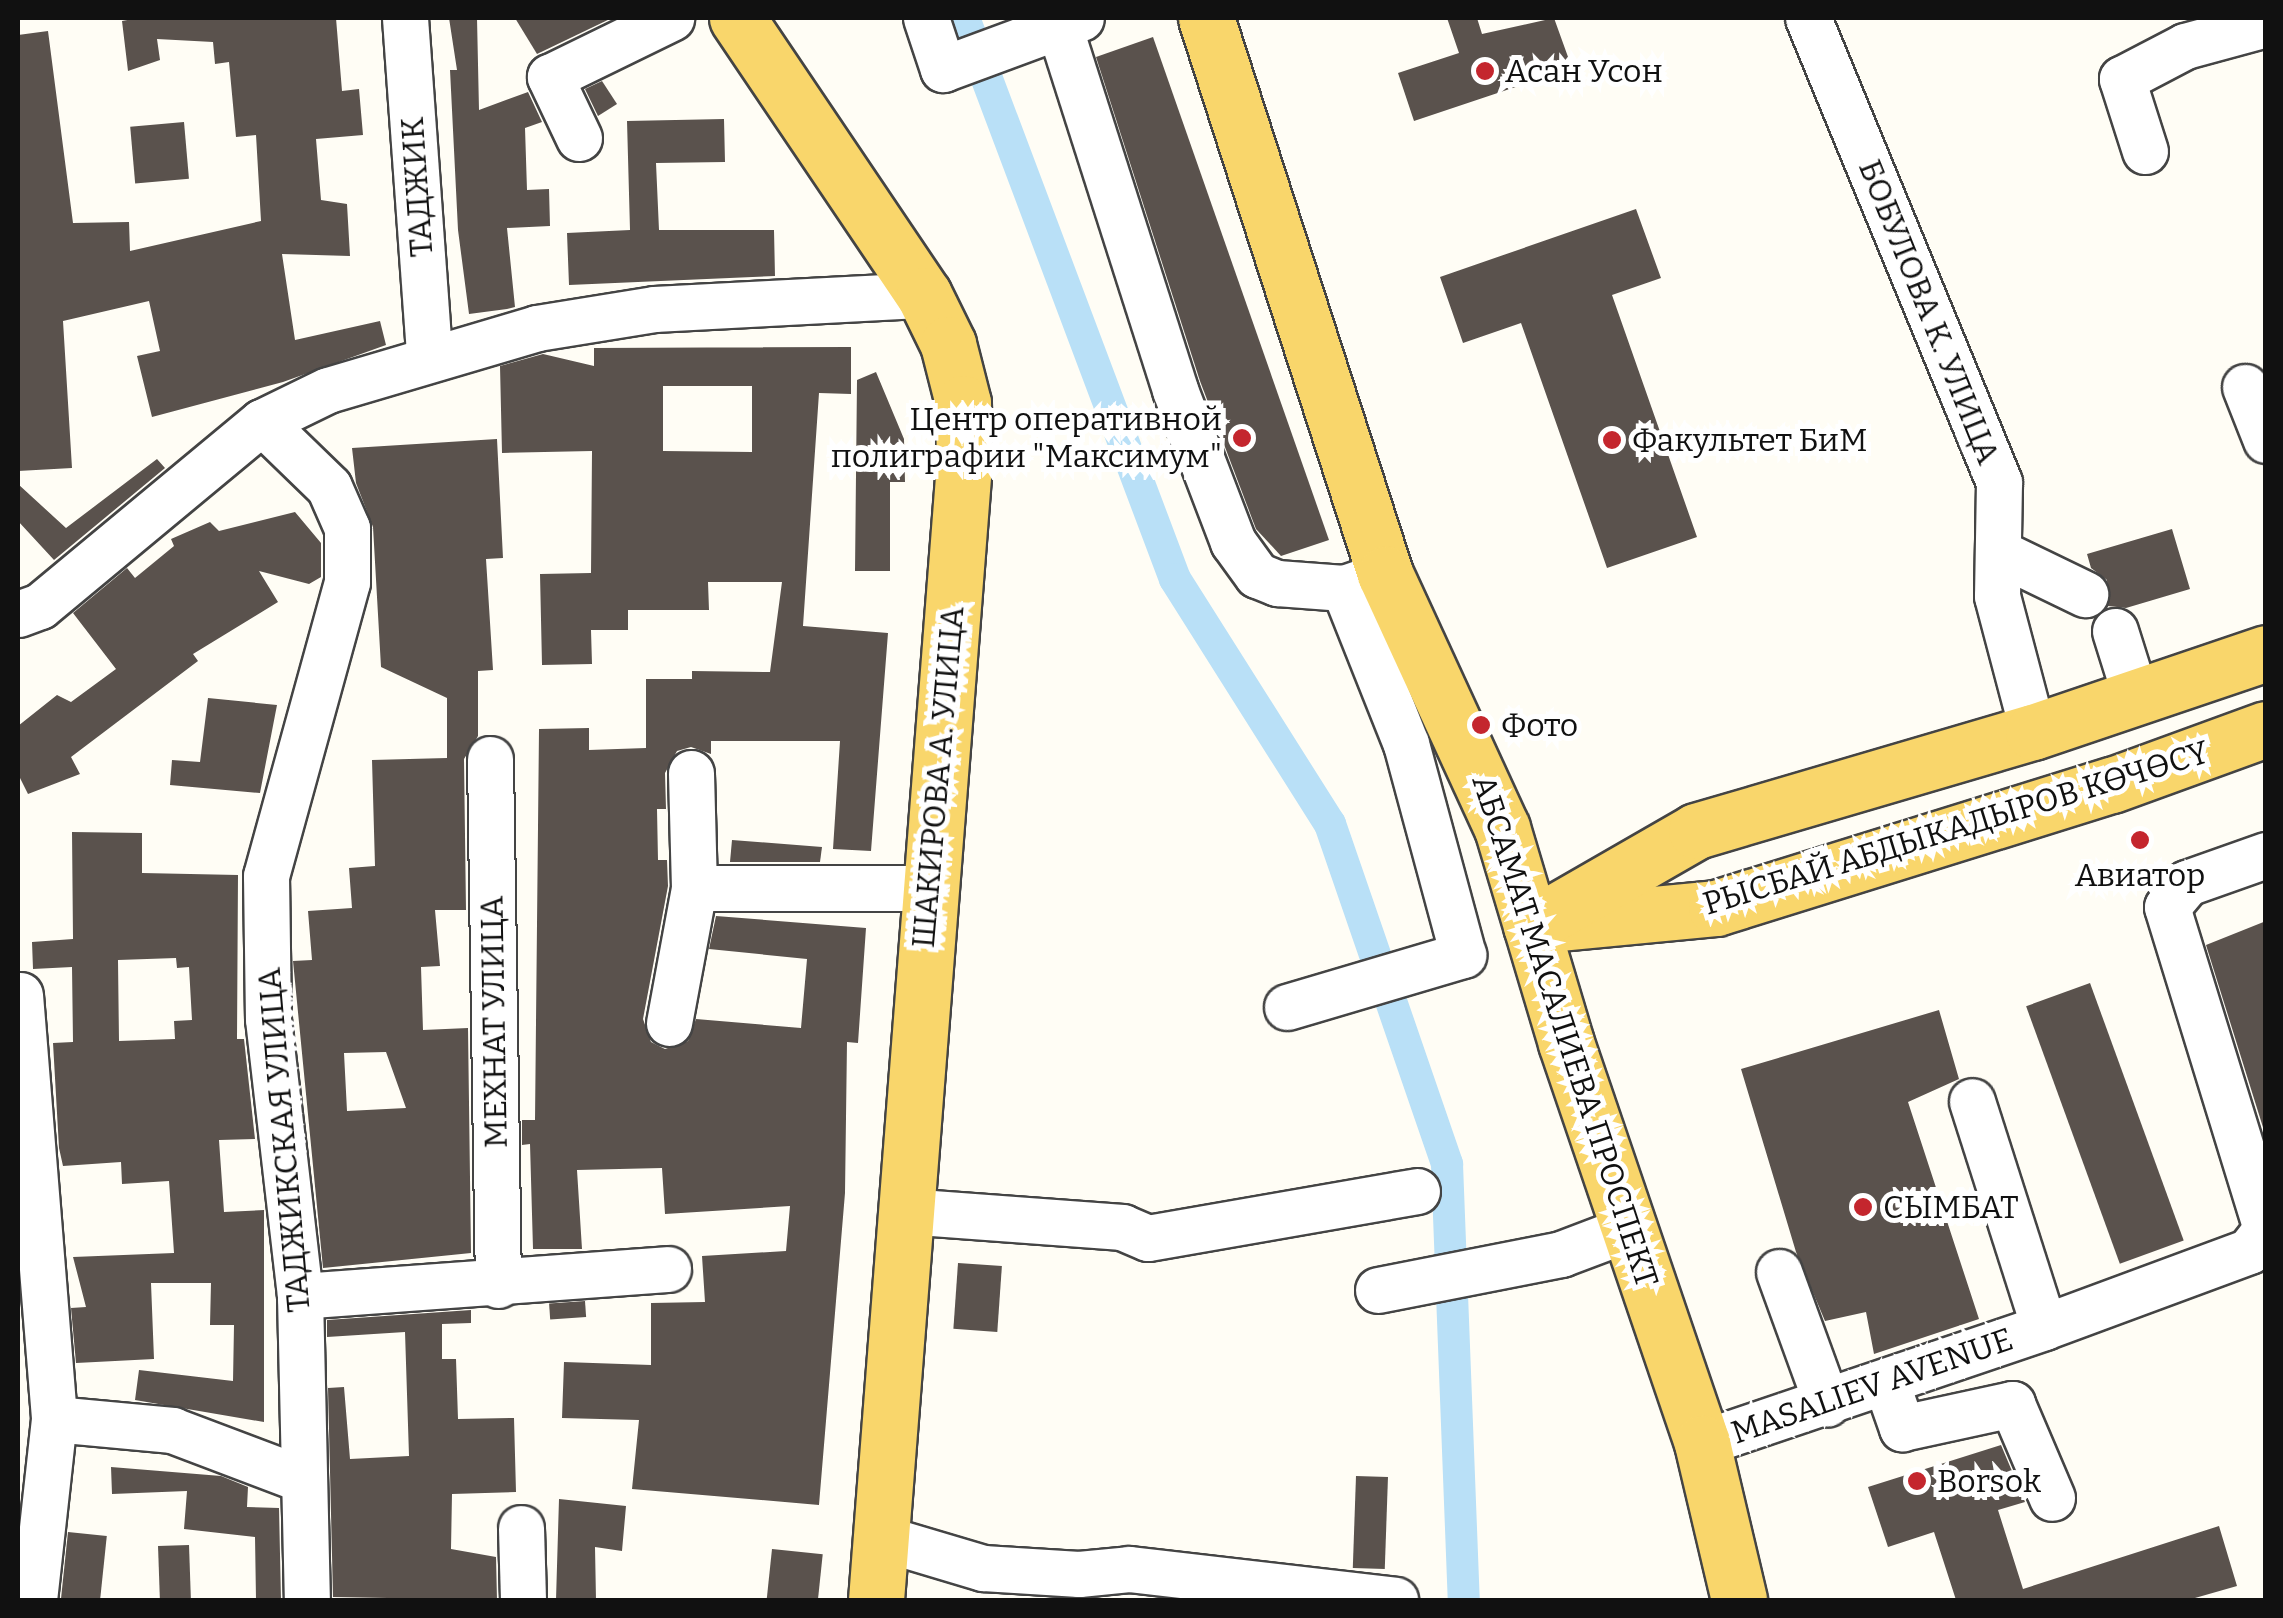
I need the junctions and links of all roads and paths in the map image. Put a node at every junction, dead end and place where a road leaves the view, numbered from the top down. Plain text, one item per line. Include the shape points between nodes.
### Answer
1 (405, 18) edge
2 (671, 18) edge
3 (737, 18) edge
4 (926, 18) edge
5 (1206, 18) edge
6 (1808, 18) edge
7 (1070, 22) edge
8 (2266, 24) edge
9 (579, 138) dead end
10 (2145, 151) dead end
11 (924, 295) junction
12 (429, 356) junction
13 (2246, 387) dead end
14 (262, 422) junction
15 (2266, 440) edge
16 (1998, 552) junction
17 (1364, 581) junction
18 (2085, 594) dead end
19 (18, 614) edge
20 (2114, 631) dead end
21 (2266, 653) edge
22 (2136, 698) junction
23 (2266, 729) edge
24 (2033, 732) junction
25 (490, 759) dead end
26 (691, 773) dead end
27 (2266, 855) edge
28 (694, 888) junction
29 (928, 888) junction
30 (1531, 926) junction
31 (20, 994) dead end
32 (1307, 1000) dead end
33 (669, 1023) dead end
34 (1972, 1101) dead end
35 (1417, 1191) dead end
36 (904, 1212) junction
37 (2266, 1228) edge
38 (1627, 1229) junction
39 (668, 1269) dead end
40 (1779, 1272) dead end
41 (498, 1285) junction
42 (1378, 1290) dead end
43 (300, 1296) junction
44 (2044, 1327) junction
45 (1887, 1384) junction
46 (1827, 1404) junction
47 (54, 1419) junction
48 (1702, 1443) junction
49 (304, 1480) junction
50 (2052, 1498) dead end
51 (521, 1528) dead end
52 (879, 1537) junction
53 (34, 1600) edge
54 (307, 1600) edge
55 (524, 1600) edge
56 (876, 1600) edge
57 (1395, 1600) edge
58 (1739, 1600) edge

1 - 12 street, ТАДЖИК
2 - 9 street via 550,77
3 - 11 main road, ШАКИРОВА А. УЛИЦА
4 - 7 street via 944,69
5 - 17 main road, АБСАМАТ МАСАЛИЕВА ПРОСПЕКТ
6 - 16 street, БОБУЛОВА К. УЛИЦА via 1999,482
7 - 17 street via 1175,390 1233,542 1257,574 1277,583
8 - 10 street via 2185,46 2122,79
11 - 12 street via 654,309 537,328
11 - 29 main road, ШАКИРОВА А. УЛИЦА via 948,344 963,403 964,464
12 - 14 street via 328,390
13 - 15 street
14 - 19 street via 40,606
14 - 43 street, ТАДЖИКСКАЯ УЛИЦА via 330,487 347,528 346,582 266,876 268,1019
16 - 18 street
16 - 24 street, БОБУЛОВА К. УЛИЦА via 1997,596
17 - 30 main road, АБСАМАТ МАСАЛИЕВА ПРОСПЕКТ via 1474,755
17 - 32 street via 1462,955
20 - 22 street
21 - 22 main road
22 - 24 main road
23 - 30 main road, РЫСБАЙ АБДЫКАДЫРОВ КӨЧӨСҮ via 2112,785 1716,908
24 - 30 main road via 1696,831
25 - 41 street, МЕХНАТ УЛИЦА
26 - 28 street
27 - 37 street via 2187,883 2166,907
28 - 29 street
28 - 33 street
29 - 36 main road, ШАКИРОВА А. УЛИЦА
30 - 38 main road, АБСАМАТ МАСАЛИЕВА ПРОСПЕКТ
31 - 47 street
34 - 44 street, MASALIEV AVENUE
35 - 36 street via 1148,1238 1122,1227
36 - 52 main road, ШАКИРОВА А. УЛИЦА
37 - 44 street via 2249,1251
38 - 42 street via 1561,1254
38 - 48 main road, АБСАМАТ МАСАЛИЕВА ПРОСПЕКТ
39 - 41 street
40 - 46 street
41 - 43 street
43 - 49 street, ТАДЖИКСКАЯ УЛИЦА
44 - 45 street, MASALIEV AVENUE
45 - 46 street, MASALIEV AVENUE
45 - 50 street via 1902,1428 2012,1404
46 - 48 street, MASALIEV AVENUE
47 - 49 street via 172,1430
47 - 53 street
48 - 58 main road, АБСАМАТ МАСАЛИЕВА ПРОСПЕКТ
49 - 54 street, ТАДЖИКСКАЯ УЛИЦА
51 - 55 street
52 - 56 main road, ШАКИРОВА А. УЛИЦА
52 - 57 street via 983,1568 1079,1574 1129,1569

